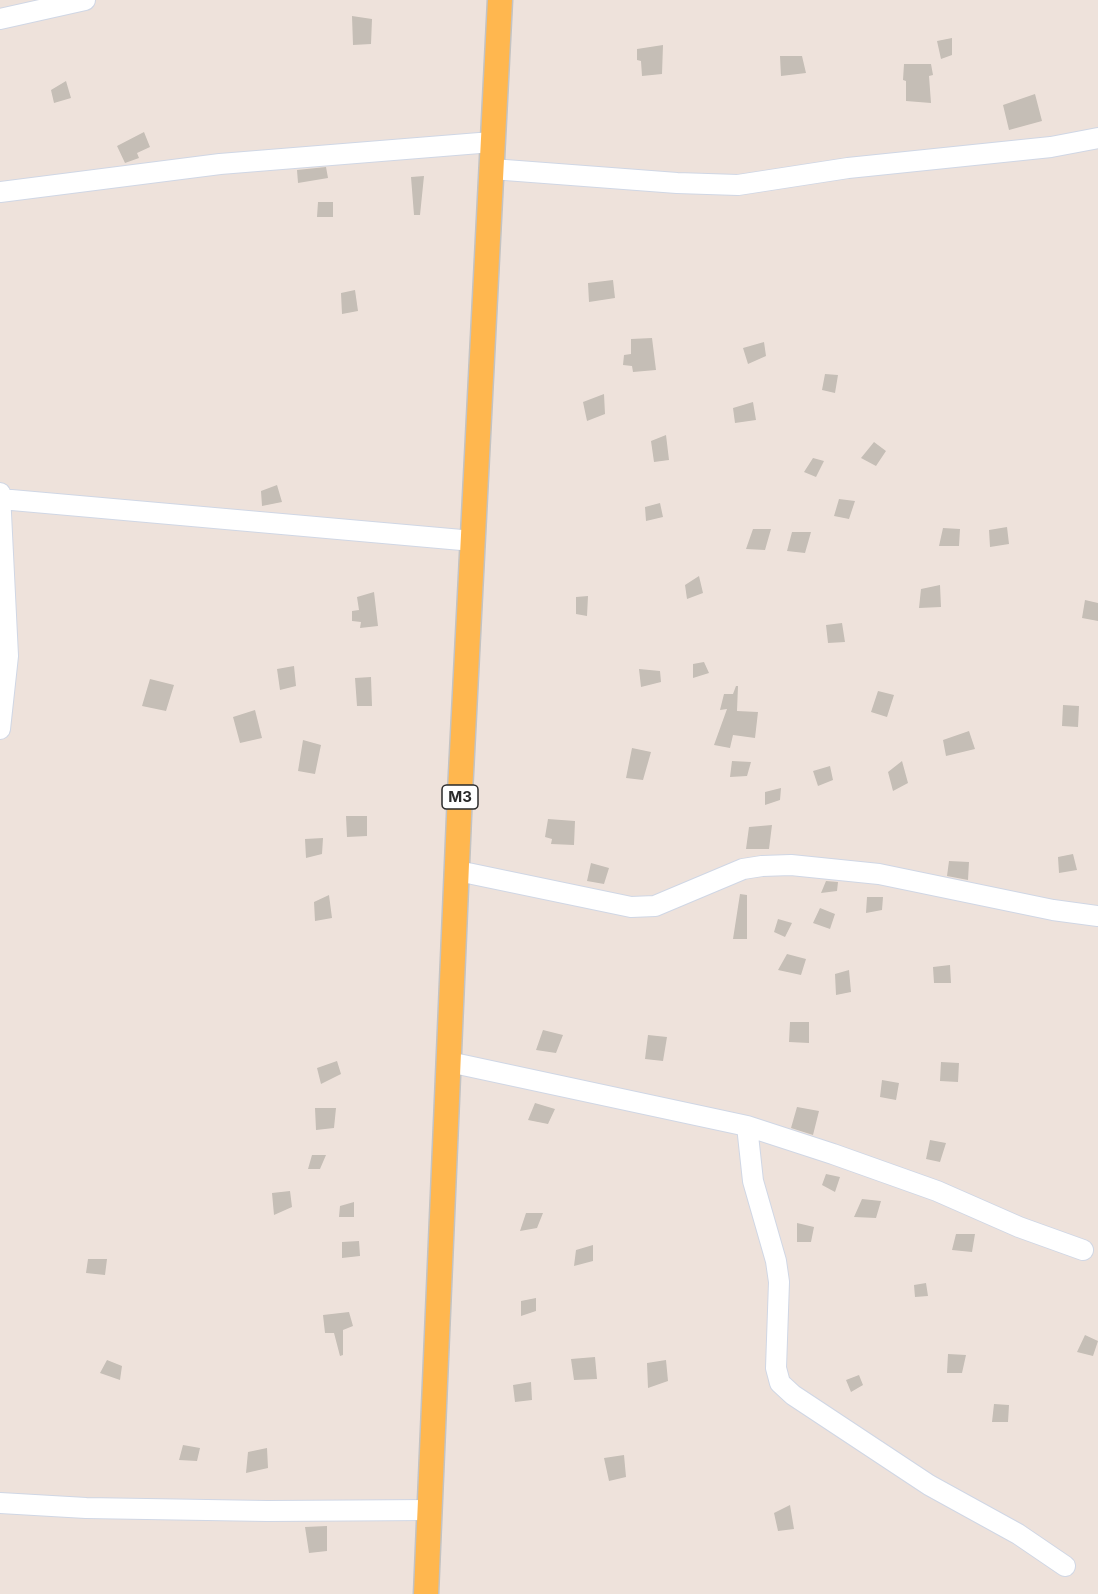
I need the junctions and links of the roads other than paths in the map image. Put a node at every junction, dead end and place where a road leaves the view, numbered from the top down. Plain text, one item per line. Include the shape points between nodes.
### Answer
1 (85, 0) edge
2 (500, 0) edge
3 (0, 19) edge
4 (1098, 138) edge
5 (492, 142) junction
6 (492, 169) junction
7 (0, 192) edge
8 (0, 492) edge
9 (0, 499) edge
10 (473, 541) junction
11 (0, 729) edge
12 (458, 872) junction
13 (1098, 916) edge
14 (449, 1062) junction
15 (747, 1126) junction
16 (1083, 1250) dead end
17 (0, 1503) edge
18 (430, 1510) junction
19 (1065, 1566) dead end
20 (426, 1594) edge

1 - 3 street
2 - 5 main road, M3
4 - 6 street via 738,185
5 - 6 main road, M3
5 - 7 street via 219,164
6 - 10 main road, M3
8 - 9 street
9 - 10 street
9 - 11 street via 8,656
10 - 12 main road, M3
12 - 13 street via 631,907 655,906 743,869 791,865 879,874
12 - 14 main road, M3
14 - 15 street
14 - 18 main road, M3
15 - 16 street via 937,1191
15 - 19 street via 753,1182 779,1282 776,1368 780,1383 929,1485 1018,1534
17 - 18 street via 255,1511
18 - 20 main road, M3

